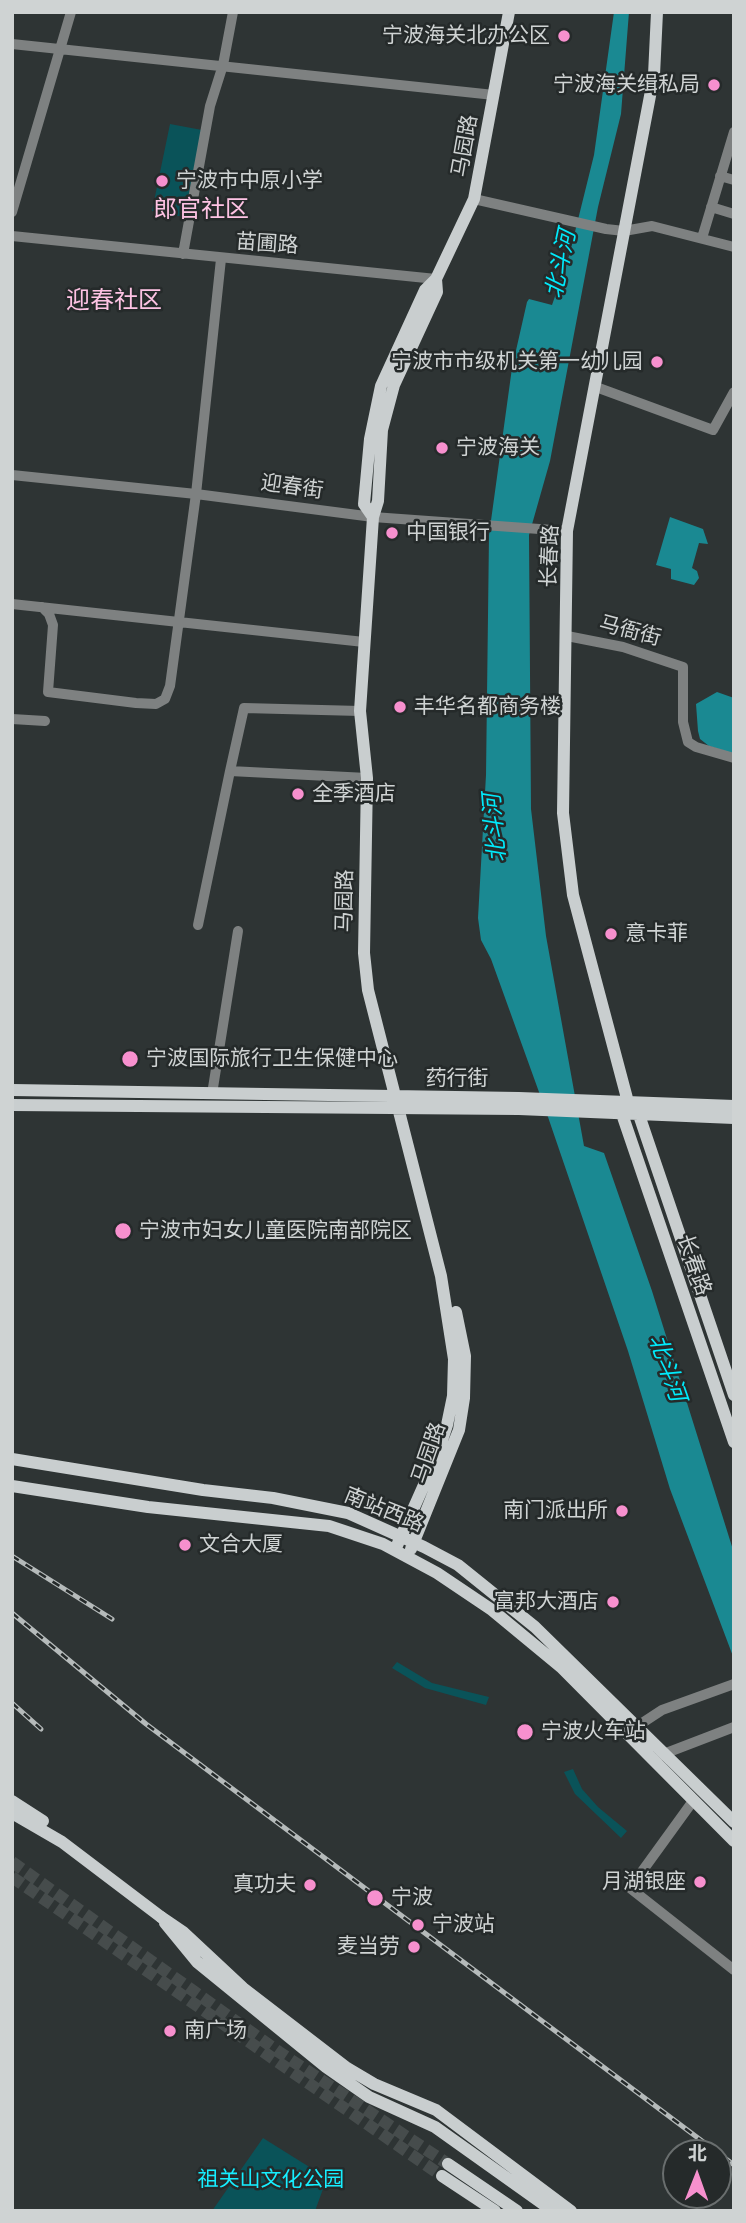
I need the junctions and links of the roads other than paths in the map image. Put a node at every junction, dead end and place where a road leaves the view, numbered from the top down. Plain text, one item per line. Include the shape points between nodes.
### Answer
1 (71, 12) edge
2 (233, 12) edge
3 (509, 12) edge
4 (657, 12) edge
5 (12, 44) edge
6 (62, 47) junction
7 (223, 65) junction
8 (494, 95) junction
9 (734, 132) edge
10 (732, 144) edge
11 (720, 176) junction
12 (734, 180) edge
13 (474, 199) junction
14 (711, 207) junction
15 (12, 212) edge
16 (734, 214) edge
17 (624, 231) junction
18 (12, 236) edge
19 (702, 238) junction
20 (734, 247) edge
21 (183, 254) junction
22 (221, 259) junction
23 (436, 279) junction
24 (596, 387) junction
25 (734, 392) edge
26 (12, 475) edge
27 (196, 494) junction
28 (373, 517) junction
29 (568, 531) junction
30 (12, 604) edge
31 (42, 607) junction
32 (177, 622) junction
33 (567, 636) junction
34 (364, 642) junction
35 (360, 711) junction
36 (12, 719) edge
37 (45, 721) dead end
38 (734, 758) edge
39 (230, 771) junction
40 (367, 778) junction
41 (198, 925) dead end
42 (238, 931) dead end
43 (12, 1090) edge
44 (212, 1094) junction
45 (399, 1103) junction
46 (12, 1105) edge
47 (624, 1106) junction
48 (734, 1106) edge
49 (639, 1115) junction
50 (734, 1118) edge
51 (441, 1276) junction
52 (731, 1382) edge
53 (734, 1442) edge
54 (12, 1459) edge
55 (12, 1486) edge
56 (402, 1537) junction
57 (414, 1543) junction
58 (395, 1550) junction
59 (408, 1557) junction
60 (734, 1684) edge
61 (734, 1727) edge
62 (632, 1730) junction
63 (659, 1756) junction
64 (12, 1801) edge
65 (694, 1801) junction
66 (12, 1813) edge
67 (734, 1822) edge
68 (734, 1841) edge
69 (62, 1842) junction
70 (160, 1917) junction
71 (734, 1970) edge
72 (495, 2211) edge
73 (517, 2211) edge
74 (553, 2211) edge
75 (571, 2211) edge

1 - 6 street
2 - 7 street
3 - 8 main road, 马园路
4 - 17 main road, 长春路 via 654,75
5 - 6 street
6 - 7 street
6 - 15 street
7 - 8 street
7 - 21 street via 210,106
8 - 13 main road, 马园路
9 - 10 street
10 - 11 street
11 - 12 street
11 - 14 street
13 - 17 street
13 - 23 main road, 马园路
14 - 16 street
14 - 19 street
17 - 19 street via 652,226
17 - 24 main road, 长春路
18 - 21 street, 苗圃路
19 - 20 street
21 - 22 street, 苗圃路
22 - 23 street, 苗圃路
22 - 27 street
23 - 28 main road, 马园路 via 437,292 394,385 383,430
24 - 25 street via 713,430
24 - 29 main road, 长春路
26 - 27 street, 迎春街
27 - 28 street, 迎春街
27 - 32 street
28 - 29 street, 迎春街
28 - 34 main road, 马园路
29 - 33 main road, 长春路
30 - 31 street
31 - 32 street
31 - 32 street via 53,625 48,692 136,703 156,704 165,699
32 - 34 street
33 - 38 street, 马衙街 via 623,647 683,667 683,722 688,742
33 - 47 main road, 长春路 via 566,852
34 - 35 main road, 马园路
35 - 39 street via 244,708
35 - 40 main road, 马园路
36 - 37 street
39 - 40 street
39 - 41 street
40 - 45 main road, 马园路 via 364,953 369,990
42 - 44 street
43 - 44 main road, 药行街
44 - 45 main road, 药行街
45 - 46 main road, 药行街
45 - 47 main road, 药行街
45 - 51 main road, 马园路
47 - 48 main road, 药行街
47 - 49 main road, 药行街
47 - 53 main road, 长春路
49 - 50 main road, 药行街
49 - 52 main road, 长春路
51 - 56 main road, 马园路 via 454,1359 453,1396 436,1458
51 - 57 main road, 马园路 via 457,1314 464,1398 448,1464
54 - 56 main road, 南站西路 via 348,1513
55 - 58 main road, 南站西路 via 134,1505 330,1526
56 - 57 main road, 南站西路
56 - 58 main road, 马园路
57 - 59 main road, 马园路
57 - 62 main road, 南站西路 via 458,1565 535,1627
58 - 59 main road, 南站西路
59 - 62 main road, 南站西路 via 492,1610
60 - 62 street via 662,1710
61 - 63 street
62 - 63 main road
63 - 65 main road
63 - 67 main road
64 - 69 main road via 52,1827
65 - 68 main road
65 - 71 street via 630,1888
66 - 69 main road
69 - 70 main road
70 - 74 main road, bridge via 197,1962 326,2067 369,2097 435,2127
70 - 75 main road, bridge via 347,2068 436,2110
72 - 73 main road via 445,2170

